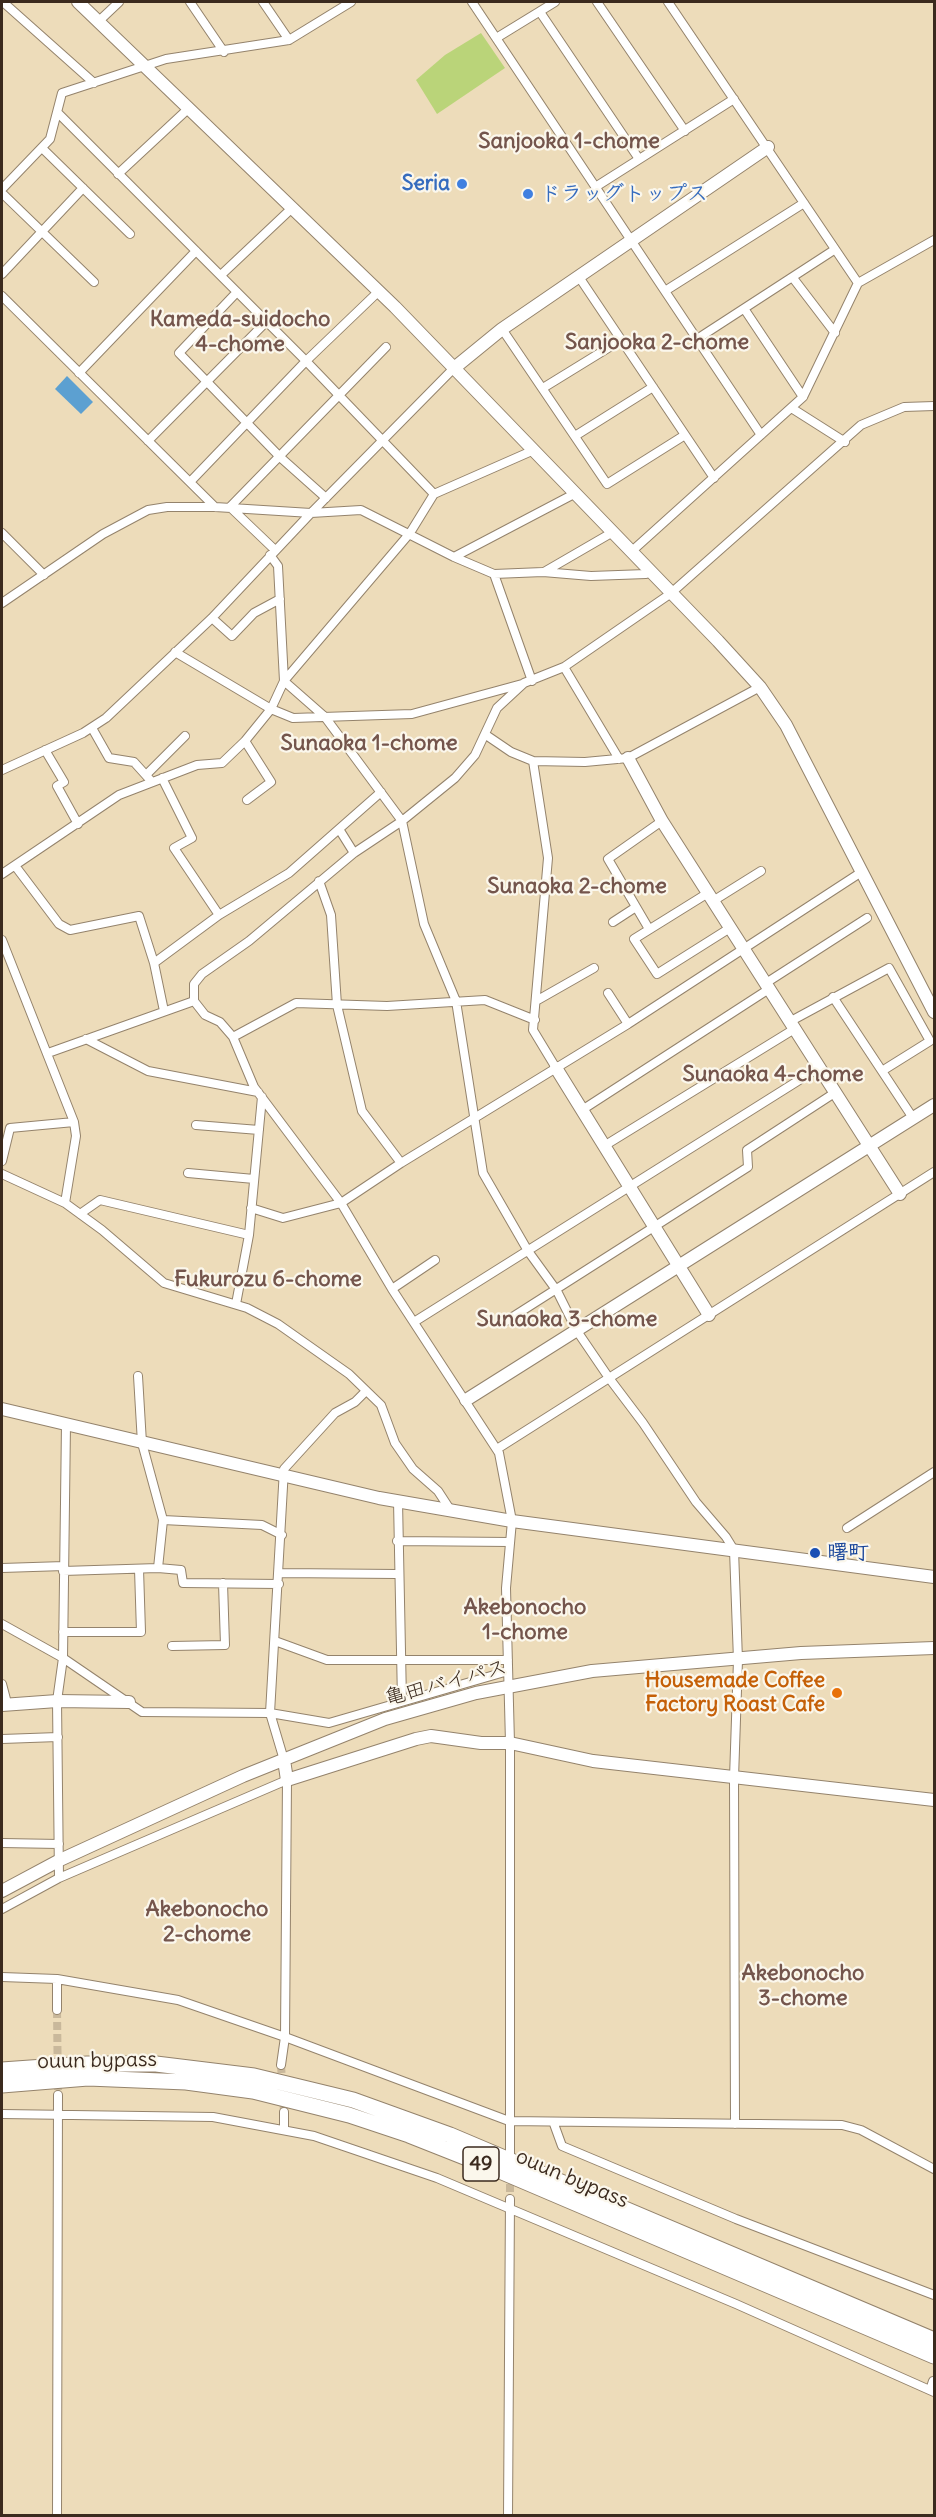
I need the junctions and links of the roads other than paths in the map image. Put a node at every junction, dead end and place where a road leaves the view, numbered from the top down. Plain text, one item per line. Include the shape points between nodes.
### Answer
1 (3, 2) edge
2 (78, 2) edge
3 (118, 2) edge
4 (190, 2) edge
5 (263, 2) edge
6 (351, 2) edge
7 (472, 2) edge
8 (555, 2) edge
9 (597, 2) edge
10 (668, 2) edge
11 (338, 5) edge
12 (540, 12) junction
13 (100, 20) junction
14 (498, 37) junction
15 (289, 40) junction
16 (224, 52) junction
17 (147, 67) junction
18 (94, 83) junction
19 (734, 99) junction
20 (189, 108) junction
21 (58, 113) junction
22 (685, 130) junction
23 (768, 147) junction
24 (42, 148) junction
25 (639, 159) junction
26 (118, 174) junction
27 (597, 186) junction
28 (83, 188) junction
29 (2, 191) edge
30 (804, 203) junction
31 (291, 209) junction
32 (42, 232) junction
33 (130, 234) dead end
34 (934, 240) edge
35 (631, 242) junction
36 (834, 250) junction
37 (196, 251) junction
38 (2, 274) edge
39 (221, 275) junction
40 (579, 277) junction
41 (793, 278) junction
42 (94, 282) dead end
43 (858, 283) junction
44 (665, 291) junction
45 (237, 292) junction
46 (378, 292) junction
47 (2, 296) edge
48 (745, 310) junction
49 (267, 321) junction
50 (502, 329) junction
51 (835, 333) junction
52 (697, 339) junction
53 (621, 340) junction
54 (387, 348) dead end
55 (306, 361) junction
56 (453, 369) junction
57 (79, 373) junction
58 (207, 381) junction
59 (653, 387) junction
60 (543, 388) junction
61 (340, 396) junction
62 (803, 397) junction
63 (934, 406) edge
64 (793, 409) junction
65 (248, 422) junction
66 (685, 435) junction
67 (761, 435) junction
68 (575, 436) junction
69 (382, 439) junction
70 (148, 441) junction
71 (845, 442) junction
72 (534, 450) junction
73 (280, 457) junction
74 (714, 478) junction
75 (190, 482) junction
76 (434, 494) junction
77 (574, 494) junction
78 (326, 498) junction
79 (215, 507) junction
80 (231, 507) junction
81 (310, 513) junction
82 (613, 532) junction
83 (2, 533) edge
84 (410, 533) junction
85 (632, 551) junction
86 (273, 553) junction
87 (454, 557) junction
88 (650, 571) junction
89 (543, 572) junction
90 (494, 574) junction
91 (44, 575) junction
92 (670, 594) junction
93 (280, 599) junction
94 (2, 603) edge
95 (212, 618) junction
96 (175, 652) junction
97 (564, 667) junction
98 (284, 681) junction
99 (528, 682) junction
100 (760, 687) junction
101 (271, 709) junction
102 (326, 717) junction
103 (92, 728) junction
104 (486, 735) junction
105 (185, 736) dead end
106 (245, 741) junction
107 (45, 750) junction
108 (623, 759) junction
109 (533, 761) junction
110 (2, 770) edge
111 (162, 778) junction
112 (149, 779) junction
113 (381, 792) junction
114 (247, 800) dead end
115 (402, 821) junction
116 (662, 821) junction
117 (78, 824) junction
118 (339, 829) junction
119 (354, 853) junction
120 (16, 867) junction
121 (761, 871) dead end
122 (860, 873) junction
123 (2, 874) edge
124 (319, 881) junction
125 (711, 897) junction
126 (636, 907) junction
127 (219, 915) junction
128 (867, 918) dead end
129 (613, 921) dead end
130 (730, 928) junction
131 (650, 929) junction
132 (2, 940) edge
133 (743, 949) junction
134 (154, 963) junction
135 (594, 968) dead end
136 (767, 986) junction
137 (608, 993) dead end
138 (833, 997) junction
139 (194, 1001) junction
140 (456, 1001) junction
141 (537, 1001) junction
142 (338, 1005) junction
143 (164, 1011) junction
144 (934, 1012) edge
145 (535, 1020) junction
146 (628, 1024) junction
147 (794, 1024) junction
148 (233, 1037) junction
149 (86, 1039) junction
150 (48, 1053) junction
151 (820, 1067) junction
152 (556, 1068) junction
153 (882, 1071) junction
154 (836, 1092) junction
155 (260, 1095) junction
156 (934, 1105) edge
157 (582, 1110) junction
158 (476, 1118) junction
159 (914, 1118) junction
160 (74, 1122) junction
161 (196, 1125) dead end
162 (259, 1131) junction
163 (604, 1146) junction
164 (870, 1146) junction
165 (2, 1161) edge
166 (401, 1163) junction
167 (934, 1172) edge
168 (188, 1173) dead end
169 (2, 1174) edge
170 (254, 1179) junction
171 (630, 1187) junction
172 (900, 1194) junction
173 (65, 1203) junction
174 (341, 1203) junction
175 (251, 1208) junction
176 (81, 1214) junction
177 (655, 1228) junction
178 (249, 1235) junction
179 (528, 1251) junction
180 (435, 1260) dead end
181 (679, 1266) junction
182 (392, 1289) junction
183 (557, 1291) junction
184 (236, 1304) junction
185 (709, 1315) junction
186 (414, 1322) junction
187 (503, 1323) dead end
188 (577, 1330) junction
189 (138, 1376) dead end
190 (609, 1378) junction
191 (366, 1391) junction
192 (466, 1400) junction
193 (2, 1409) edge
194 (66, 1424) junction
195 (142, 1443) junction
196 (497, 1449) junction
197 (934, 1472) edge
198 (286, 1477) junction
199 (398, 1501) junction
200 (451, 1511) junction
201 (163, 1520) junction
202 (512, 1521) junction
203 (847, 1528) dead end
204 (282, 1535) junction
205 (398, 1541) junction
206 (510, 1542) junction
207 (734, 1550) junction
208 (2, 1568) edge
209 (158, 1568) junction
210 (64, 1569) junction
211 (139, 1569) junction
212 (280, 1573) junction
213 (397, 1574) junction
214 (934, 1577) edge
215 (223, 1583) junction
216 (279, 1584) junction
217 (2, 1624) edge
218 (63, 1632) junction
219 (275, 1641) junction
220 (172, 1646) dead end
221 (934, 1648) edge
222 (63, 1658) junction
223 (400, 1659) junction
224 (508, 1660) junction
225 (738, 1660) junction
226 (508, 1671) junction
227 (2, 1684) edge
228 (509, 1686) junction
229 (57, 1701) junction
230 (402, 1701) junction
231 (129, 1702) junction
232 (4, 1704) edge
233 (270, 1713) junction
234 (58, 1737) junction
235 (2, 1738) edge
236 (510, 1743) junction
237 (284, 1760) junction
238 (734, 1778) junction
239 (287, 1780) junction
240 (934, 1800) edge
241 (2, 1843) edge
242 (59, 1844) junction
243 (60, 1860) junction
244 (59, 1878) junction
245 (2, 1890) edge
246 (2, 1910) edge
247 (2, 1977) edge
248 (57, 1979) junction
249 (57, 2010) tunnel mouth
250 (285, 2037) junction
251 (281, 2065) tunnel mouth
252 (2, 2070) edge
253 (2, 2085) edge
254 (58, 2095) tunnel mouth
255 (284, 2112) tunnel mouth
256 (2, 2114) edge
257 (58, 2114) junction
258 (509, 2121) junction
259 (554, 2124) junction
260 (735, 2124) junction
261 (284, 2129) junction
262 (510, 2156) dead end
263 (934, 2169) edge
264 (510, 2199) tunnel mouth
265 (510, 2210) junction
266 (934, 2295) edge
267 (934, 2340) edge
268 (934, 2356) edge
269 (933, 2388) edge
270 (57, 2516) edge
271 (507, 2516) edge

1 - 18 street
2 - 13 street
3 - 13 street
4 - 16 street
5 - 15 street
6 - 11 street
7 - 14 street
8 - 12 street
9 - 22 street
10 - 19 street
11 - 15 street
12 - 14 street
12 - 25 street
13 - 17 street
14 - 27 street
15 - 16 street
16 - 17 street via 166,59
17 - 18 street
17 - 20 street
18 - 21 street via 62,93
19 - 22 street
19 - 23 street
20 - 26 street
20 - 31 street
21 - 24 street via 50,139
21 - 26 street
22 - 25 street
23 - 30 street
23 - 35 street
24 - 28 street
24 - 29 street
25 - 27 street
26 - 37 street
27 - 35 street
28 - 32 street
28 - 33 street
29 - 32 street
30 - 36 street
30 - 44 street
31 - 39 street
31 - 46 street
32 - 38 street
32 - 42 street
34 - 43 street
35 - 40 street
35 - 44 street
36 - 41 street
36 - 43 street
37 - 39 street
37 - 57 street
39 - 45 street
40 - 50 street
40 - 53 street
41 - 48 street
41 - 51 street
43 - 51 street
44 - 52 street
45 - 49 street
45 - 58 street via 179,353
46 - 55 street
46 - 56 street
47 - 57 street
48 - 52 street
48 - 62 street
49 - 55 street
49 - 58 street
50 - 56 street
50 - 60 street
51 - 62 street
52 - 67 street
53 - 59 street
53 - 60 street
54 - 61 street
55 - 61 street
55 - 65 street
56 - 69 street
56 - 72 street
57 - 70 street
58 - 65 street
58 - 70 street
59 - 66 street
59 - 68 street
60 - 68 street
61 - 69 street
61 - 73 street
62 - 64 street
63 - 71 street via 904,407 880,416 861,425
64 - 67 street
64 - 71 street
65 - 73 street
65 - 75 street
66 - 68 street via 607,484
66 - 74 street
67 - 74 street
69 - 76 street
69 - 78 street
70 - 75 street
71 - 92 street
72 - 76 street
72 - 77 street
73 - 78 street
73 - 80 street
74 - 85 street
75 - 79 street
76 - 84 street
77 - 82 street
77 - 87 street
78 - 81 street
79 - 80 street
79 - 91 street via 148,510 103,534
80 - 81 street
80 - 86 street
81 - 84 street via 361,510
81 - 86 street
82 - 85 street
82 - 89 street
83 - 91 street
84 - 87 street
84 - 98 street
85 - 88 street
86 - 93 street
86 - 95 street
87 - 90 street
88 - 89 street via 591,576
88 - 92 street
89 - 90 street
90 - 99 street
91 - 94 street
92 - 97 street
92 - 100 street
93 - 95 street via 254,613 232,636
93 - 98 street
95 - 96 street
96 - 101 street
96 - 103 street
97 - 99 street
97 - 108 street
98 - 101 street
98 - 102 street
99 - 102 street via 412,714
99 - 104 street via 497,708
100 - 108 street
100 - 122 street via 786,725
101 - 102 street via 293,718
101 - 106 street
102 - 113 street
103 - 107 street
103 - 112 street via 109,758 134,762
104 - 109 street
104 - 115 street via 455,778
105 - 112 street
106 - 111 street via 222,763 197,765
106 - 114 street via 271,782
107 - 110 street
107 - 117 street via 64,782 57,786
108 - 109 street
108 - 116 street
109 - 141 street via 548,858
111 - 112 street
111 - 127 street via 192,838 174,848
112 - 117 street
113 - 115 street
113 - 118 street
115 - 119 street
115 - 140 street via 424,924
116 - 125 street
116 - 126 street via 608,859
117 - 120 street
118 - 119 street
118 - 127 street via 289,873
119 - 124 street
120 - 123 street
120 - 134 street via 59,924 70,930 139,916
121 - 125 street
122 - 133 street
122 - 144 street
124 - 139 street via 249,941 202,974 194,984
124 - 142 street via 331,915
125 - 130 street
125 - 131 street
126 - 129 street
126 - 131 street
127 - 134 street
128 - 136 street
130 - 131 street via 657,974 634,939
130 - 133 street
132 - 150 street
133 - 136 street
133 - 146 street
134 - 143 street
135 - 141 street
136 - 147 street
136 - 157 street
137 - 146 street
138 - 147 street
138 - 153 street
138 - 153 street via 889,968 930,1041
139 - 143 street
139 - 148 street
140 - 142 street
140 - 145 street via 485,999
140 - 158 street
141 - 145 street
142 - 148 street via 296,1003
142 - 166 street via 362,1111
143 - 149 street
145 - 152 street via 533,1030
146 - 152 street
147 - 151 street
147 - 163 street
148 - 155 street
149 - 150 street
149 - 155 street via 148,1071
150 - 160 street
151 - 154 street
151 - 171 street
152 - 157 street
152 - 158 street
153 - 159 street
154 - 164 street
154 - 177 street via 747,1150 748,1167
155 - 162 street
155 - 174 street
156 - 159 street
157 - 163 street
158 - 166 street
158 - 179 street via 483,1173
159 - 164 street
160 - 165 street via 10,1128
160 - 173 street via 76,1136
161 - 162 street
162 - 170 street
163 - 171 street
164 - 172 street
164 - 181 street
166 - 174 street
167 - 172 street
168 - 170 street
169 - 173 street
170 - 175 street
171 - 177 street
171 - 179 street
172 - 185 street
173 - 176 street
174 - 175 street via 283,1218
174 - 182 street
175 - 178 street
176 - 178 street via 100,1200
176 - 184 street via 164,1283
177 - 181 street
177 - 183 street
178 - 184 street
179 - 183 street
179 - 186 street
180 - 182 street
181 - 185 street
181 - 188 street
182 - 186 street
183 - 187 street
183 - 188 street
184 - 191 street via 278,1324 349,1374
185 - 190 street
186 - 192 street
188 - 190 street
188 - 192 street
189 - 195 street
190 - 196 street
190 - 207 street
191 - 198 street via 335,1413 284,1469
191 - 200 street via 381,1406 395,1443
192 - 196 street
193 - 194 street
194 - 195 street
194 - 210 street
195 - 198 street
195 - 201 street
196 - 202 street
197 - 203 street
198 - 199 street
198 - 204 street
199 - 200 street
199 - 205 street
200 - 202 street
201 - 204 street via 262,1525
201 - 209 street
202 - 206 street
202 - 207 street
204 - 212 street
205 - 206 street
205 - 213 street
206 - 224 street via 506,1588
207 - 214 street
207 - 225 street
208 - 210 street
209 - 211 street
209 - 215 street via 181,1570 183,1583
210 - 211 street
210 - 218 street
211 - 218 street via 141,1632
212 - 213 street
212 - 216 street
213 - 223 street
215 - 216 street
215 - 220 street via 225,1645
216 - 219 street
217 - 222 street
218 - 222 street
219 - 223 street via 327,1660
219 - 233 street
221 - 225 street, 亀田バイパス via 801,1653
222 - 229 street
222 - 231 street
223 - 224 street
223 - 230 street
224 - 226 street
225 - 228 street, 亀田バイパス via 592,1671
225 - 238 street
226 - 228 street
226 - 230 street
227 - 232 street
228 - 236 street
228 - 237 street, 亀田バイパス via 385,1719
229 - 231 street
229 - 232 street
229 - 234 street
230 - 233 street via 329,1723
231 - 233 street via 142,1712
233 - 237 street
234 - 235 street
234 - 242 street
236 - 238 street via 593,1761
236 - 239 street via 431,1736
236 - 258 street
237 - 239 street
237 - 243 street, 亀田バイパス
238 - 240 street
238 - 260 street
239 - 244 street
239 - 250 street
241 - 242 street
242 - 243 street
243 - 244 street
243 - 245 street, 亀田バイパス
244 - 246 street
247 - 248 street
248 - 249 street
248 - 250 street via 177,2000
250 - 251 street
250 - 258 street
252 - 267 highway, ouun bypass / 49 via 156,2064 254,2076 353,2100 450,2135
253 - 268 highway, ouun bypass / 49 via 88,2078 186,2082 263,2093 349,2115 500,2171
254 - 257 street
255 - 261 street
256 - 257 street
257 - 261 street via 213,2117
257 - 270 street
258 - 259 street
258 - 262 street
259 - 260 street
259 - 266 street via 562,2146 736,2219
260 - 263 street via 842,2125 861,2130
261 - 265 street via 437,2178
264 - 265 street
265 - 269 street
265 - 271 street

